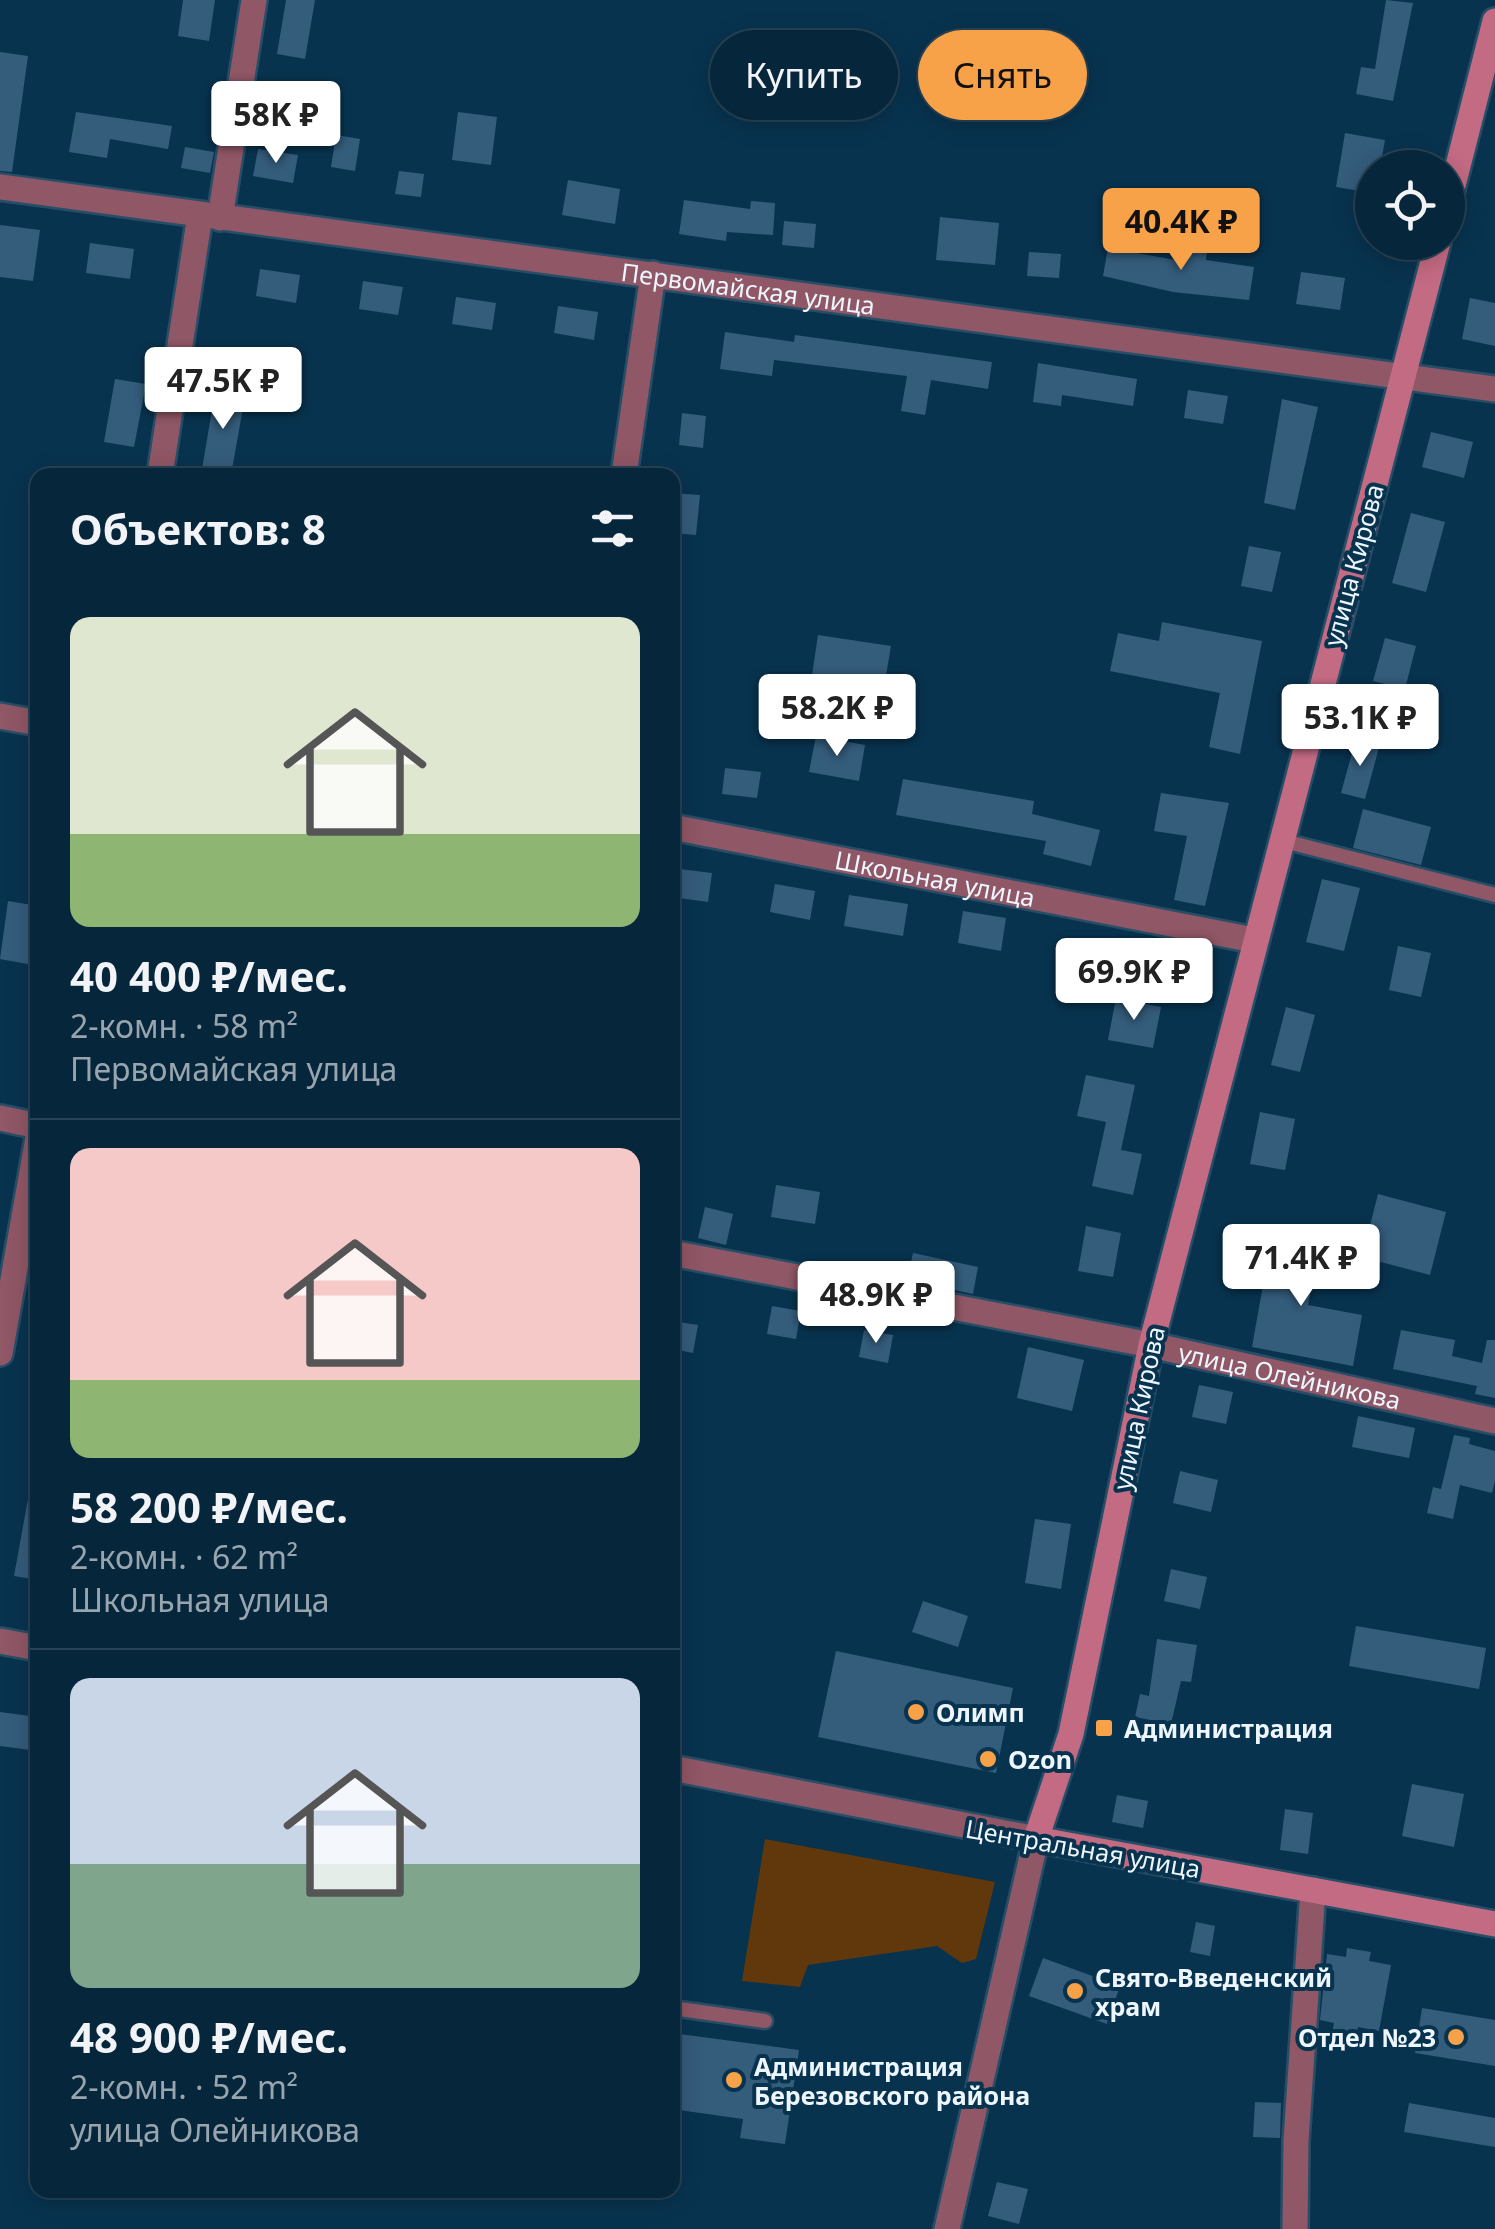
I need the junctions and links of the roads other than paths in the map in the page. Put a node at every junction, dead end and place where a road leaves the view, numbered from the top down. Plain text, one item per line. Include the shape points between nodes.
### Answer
1 (254, 0) edge
2 (1495, 21) edge
3 (1462, 150) edge
4 (0, 187) edge
5 (210, 216) junction
6 (1433, 260) edge
7 (654, 274) junction
8 (1404, 375) junction
9 (1495, 390) edge
10 (161, 468) edge
11 (625, 468) edge
12 (0, 716) edge
13 (30, 722) edge
14 (680, 829) edge
15 (1279, 840) junction
16 (1495, 894) edge
17 (1254, 940) junction
18 (0, 1118) edge
19 (30, 1124) edge
20 (30, 1183) edge
21 (680, 1255) edge
22 (1151, 1345) junction
23 (0, 1353) edge
24 (1495, 1420) edge
25 (0, 1641) edge
26 (30, 1647) edge
27 (680, 1770) edge
28 (1036, 1839) junction
29 (1313, 1890) junction
30 (1495, 1924) edge
31 (680, 2009) edge
32 (765, 2021) dead end
33 (946, 2229) edge
34 (1295, 2229) edge

1 - 5 street
2 - 3 street
4 - 5 street, Первомайская улица
5 - 7 street, Первомайская улица
5 - 10 street
6 - 8 street, улица Кирова
7 - 8 street, Первомайская улица
7 - 11 street
8 - 9 street, Первомайская улица
8 - 15 street, улица Кирова
12 - 13 street
14 - 17 street, Школьная улица
15 - 16 lane
15 - 17 street, улица Кирова
17 - 22 street, улица Кирова
18 - 19 street
20 - 23 street
21 - 22 street, улица Олейникова
22 - 24 street, улица Олейникова
22 - 28 street, улица Кирова via 1071,1734
25 - 26 street
27 - 28 street, Центральная улица
28 - 29 street, Центральная улица
28 - 33 street, улица Кирова
29 - 30 street, Центральная улица
29 - 34 street
31 - 32 lane

